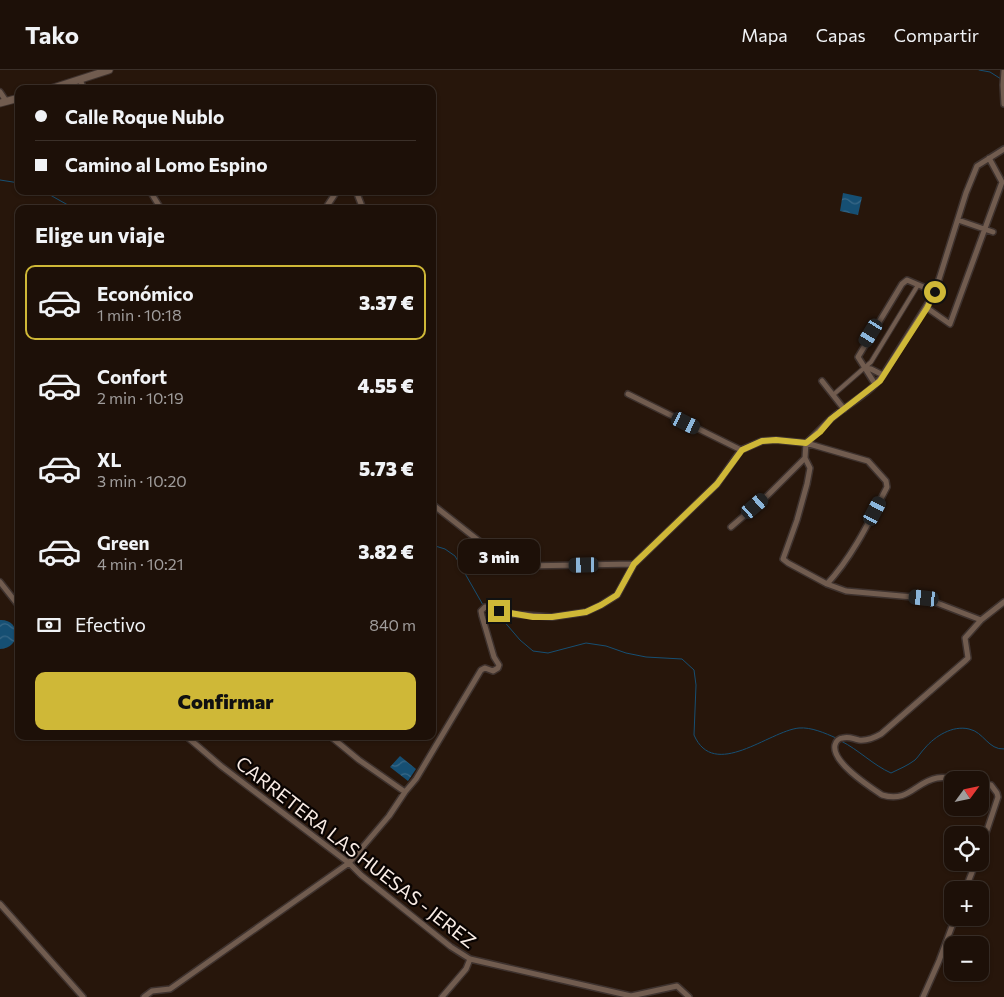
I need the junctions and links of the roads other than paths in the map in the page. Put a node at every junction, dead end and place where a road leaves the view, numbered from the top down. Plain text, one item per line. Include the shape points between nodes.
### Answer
1 (109, 70) edge
2 (1004, 71) edge
3 (1003, 77) edge
4 (80, 80) junction
5 (63, 85) edge
6 (82, 85) edge
7 (0, 92) edge
8 (3, 102) edge
9 (1004, 104) edge
10 (1004, 149) edge
11 (989, 158) junction
12 (958, 220) junction
13 (984, 229) junction
14 (993, 232) dead end
15 (918, 285) junction
16 (935, 292) junction
17 (927, 308) junction
18 (865, 368) junction
19 (884, 375) junction
20 (822, 381) dead end
21 (876, 384) junction
22 (628, 394) dead end
23 (833, 395) junction
24 (844, 409) junction
25 (806, 443) junction
26 (742, 450) junction
27 (805, 458) junction
28 (436, 507) edge
29 (731, 527) dead end
30 (634, 564) junction
31 (0, 582) edge
32 (827, 584) junction
33 (15, 601) edge
34 (1004, 602) edge
35 (981, 620) junction
36 (191, 740) edge
37 (335, 740) edge
38 (944, 778) edge
39 (989, 784) edge
40 (405, 792) junction
41 (988, 826) edge
42 (349, 863) junction
43 (0, 904) edge
44 (952, 926) edge
45 (470, 959) junction
46 (83, 997) edge
47 (144, 997) edge
48 (442, 997) edge
49 (689, 997) edge
50 (923, 997) edge

1 - 4 main road
2 - 3 street
3 - 9 street
4 - 5 main road
4 - 6 street
7 - 8 street
10 - 11 street
11 - 12 street via 977,166
11 - 13 street via 1002,182
12 - 13 street
12 - 16 street
13 - 14 street
13 - 17 street via 950,324
15 - 16 street
15 - 18 street
15 - 18 street via 907,280 902,284 859,354 859,361
16 - 17 street
17 - 19 street
18 - 19 street
18 - 21 street
18 - 23 street
19 - 21 street
20 - 23 street
21 - 24 street
22 - 26 street
23 - 24 street
24 - 25 street
25 - 26 street via 762,441
25 - 27 street
25 - 32 street via 868,461 886,481 887,487 839,571
26 - 30 street via 717,484
27 - 29 street
27 - 32 street via 810,468 807,484 783,558
28 - 30 street via 506,561 525,566
30 - 40 street via 617,595 586,612 533,617 482,608 498,668 493,671 485,668 476,676 446,731
31 - 33 street
32 - 35 street via 846,591 924,598
34 - 35 street
35 - 38 street via 965,638 968,658 895,722 873,739 843,738 834,746 846,767 882,795 901,797 938,778
36 - 42 street, CARRETERA LAS HUESAS - JEREZ
37 - 40 street
39 - 41 street via 998,797
40 - 42 street
42 - 45 street, CARRETERA LAS HUESAS - JEREZ
42 - 47 street via 170,989 152,991
43 - 46 street
44 - 50 street
45 - 48 street
45 - 49 street, CARRETERA LAS HUESAS - JEREZ via 631,996 675,985

